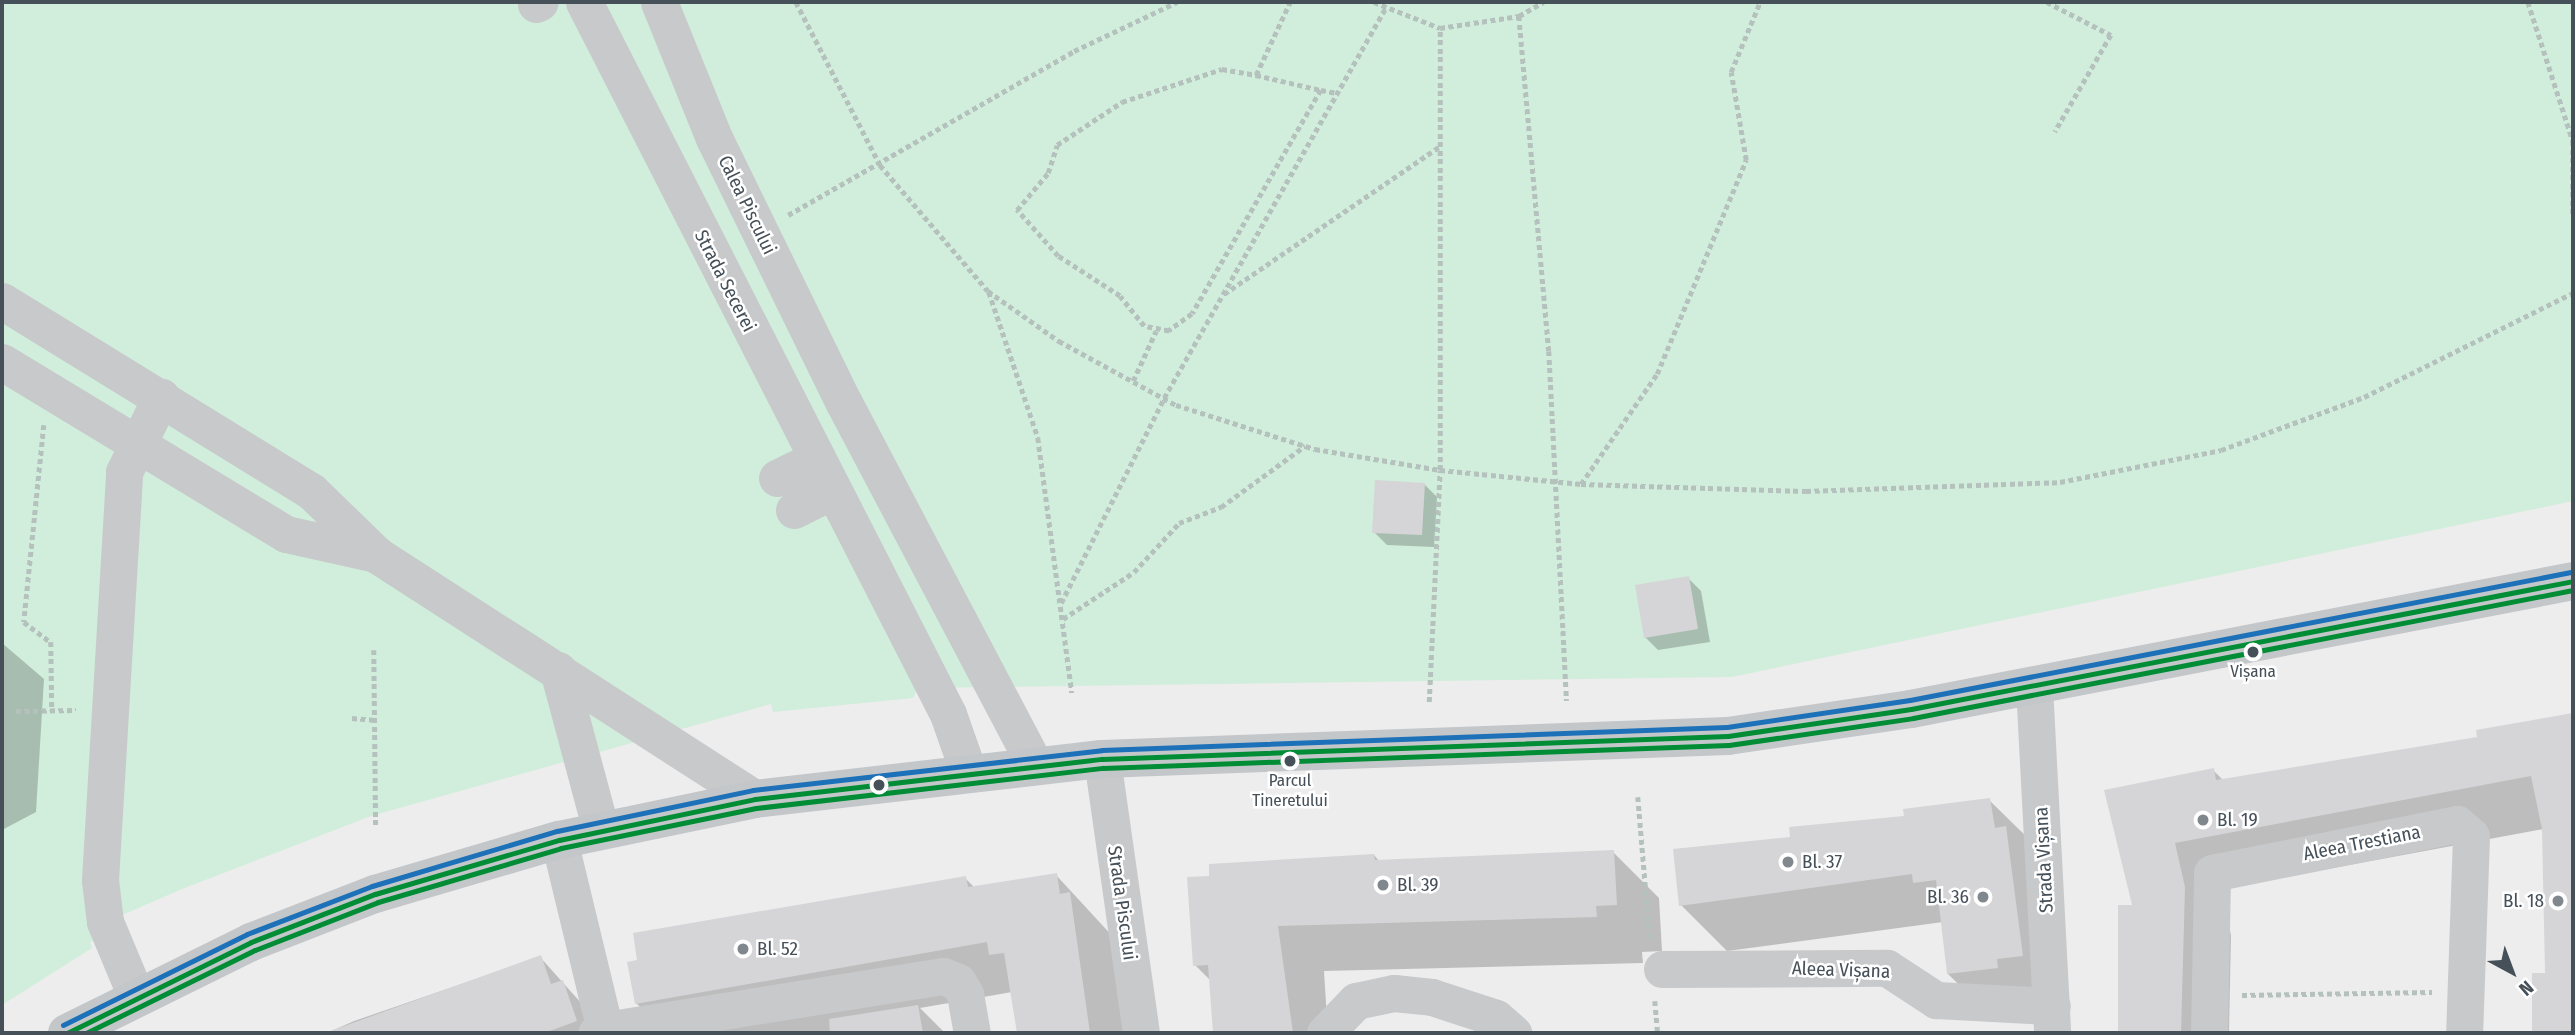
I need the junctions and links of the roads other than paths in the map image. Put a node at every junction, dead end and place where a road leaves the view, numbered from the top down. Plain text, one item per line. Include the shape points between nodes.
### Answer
1 (584, 2) edge
2 (659, 2) edge
3 (2, 301) edge
4 (2, 362) edge
5 (161, 397) junction
6 (844, 403) junction
7 (799, 426) junction
8 (135, 441) junction
9 (824, 475) junction
10 (778, 478) dead end
11 (794, 510) dead end
12 (911, 537) junction
13 (377, 555) junction
14 (868, 559) junction
15 (2573, 581) edge
16 (558, 670) junction
17 (2034, 686) junction
18 (1102, 759) junction
19 (1034, 764) junction
20 (968, 771) junction
21 (755, 799) junction
22 (601, 830) junction
23 (559, 840) junction
24 (1656, 970) road end
25 (136, 996) junction
26 (2052, 1020) edge
27 (1148, 1027) edge
28 (600, 1032) edge
29 (67, 1033) edge
30 (972, 1033) edge
31 (1325, 1033) edge
32 (1513, 1033) edge
33 (2209, 1033) edge
34 (2464, 1033) edge

1 - 7 street, Strada Secerei
2 - 6 street, Calea Piscului via 758,229
3 - 5 street
4 - 8 street
5 - 8 street
5 - 13 street via 311,491
6 - 7 street
6 - 12 street, Calea Piscului
7 - 9 street, Strada Secerei
8 - 13 street via 286,534
8 - 25 street via 124,472 101,898
9 - 10 street
9 - 11 street
9 - 14 street, Strada Secerei
12 - 14 street
12 - 19 street, Calea Piscului
13 - 16 street
14 - 20 street, Strada Secerei via 948,714
15 - 17 main road
16 - 21 street
16 - 22 street
17 - 18 main road via 1728,736
17 - 26 street, Strada Vișana
18 - 19 main road
18 - 27 street, Strada Piscului
19 - 20 main road
20 - 21 main road
21 - 22 main road
22 - 23 main road
23 - 25 main road via 375,894
23 - 28 street
24 - 26 street, Aleea Vișana via 1886,968 1929,998
25 - 29 main road
28 - 30 street via 943,976 958,982 965,994
31 - 32 street via 1356,1001 1394,993 1432,997 1496,1018
33 - 34 street, Aleea Trestiana via 2212,873 2457,824 2471,836

